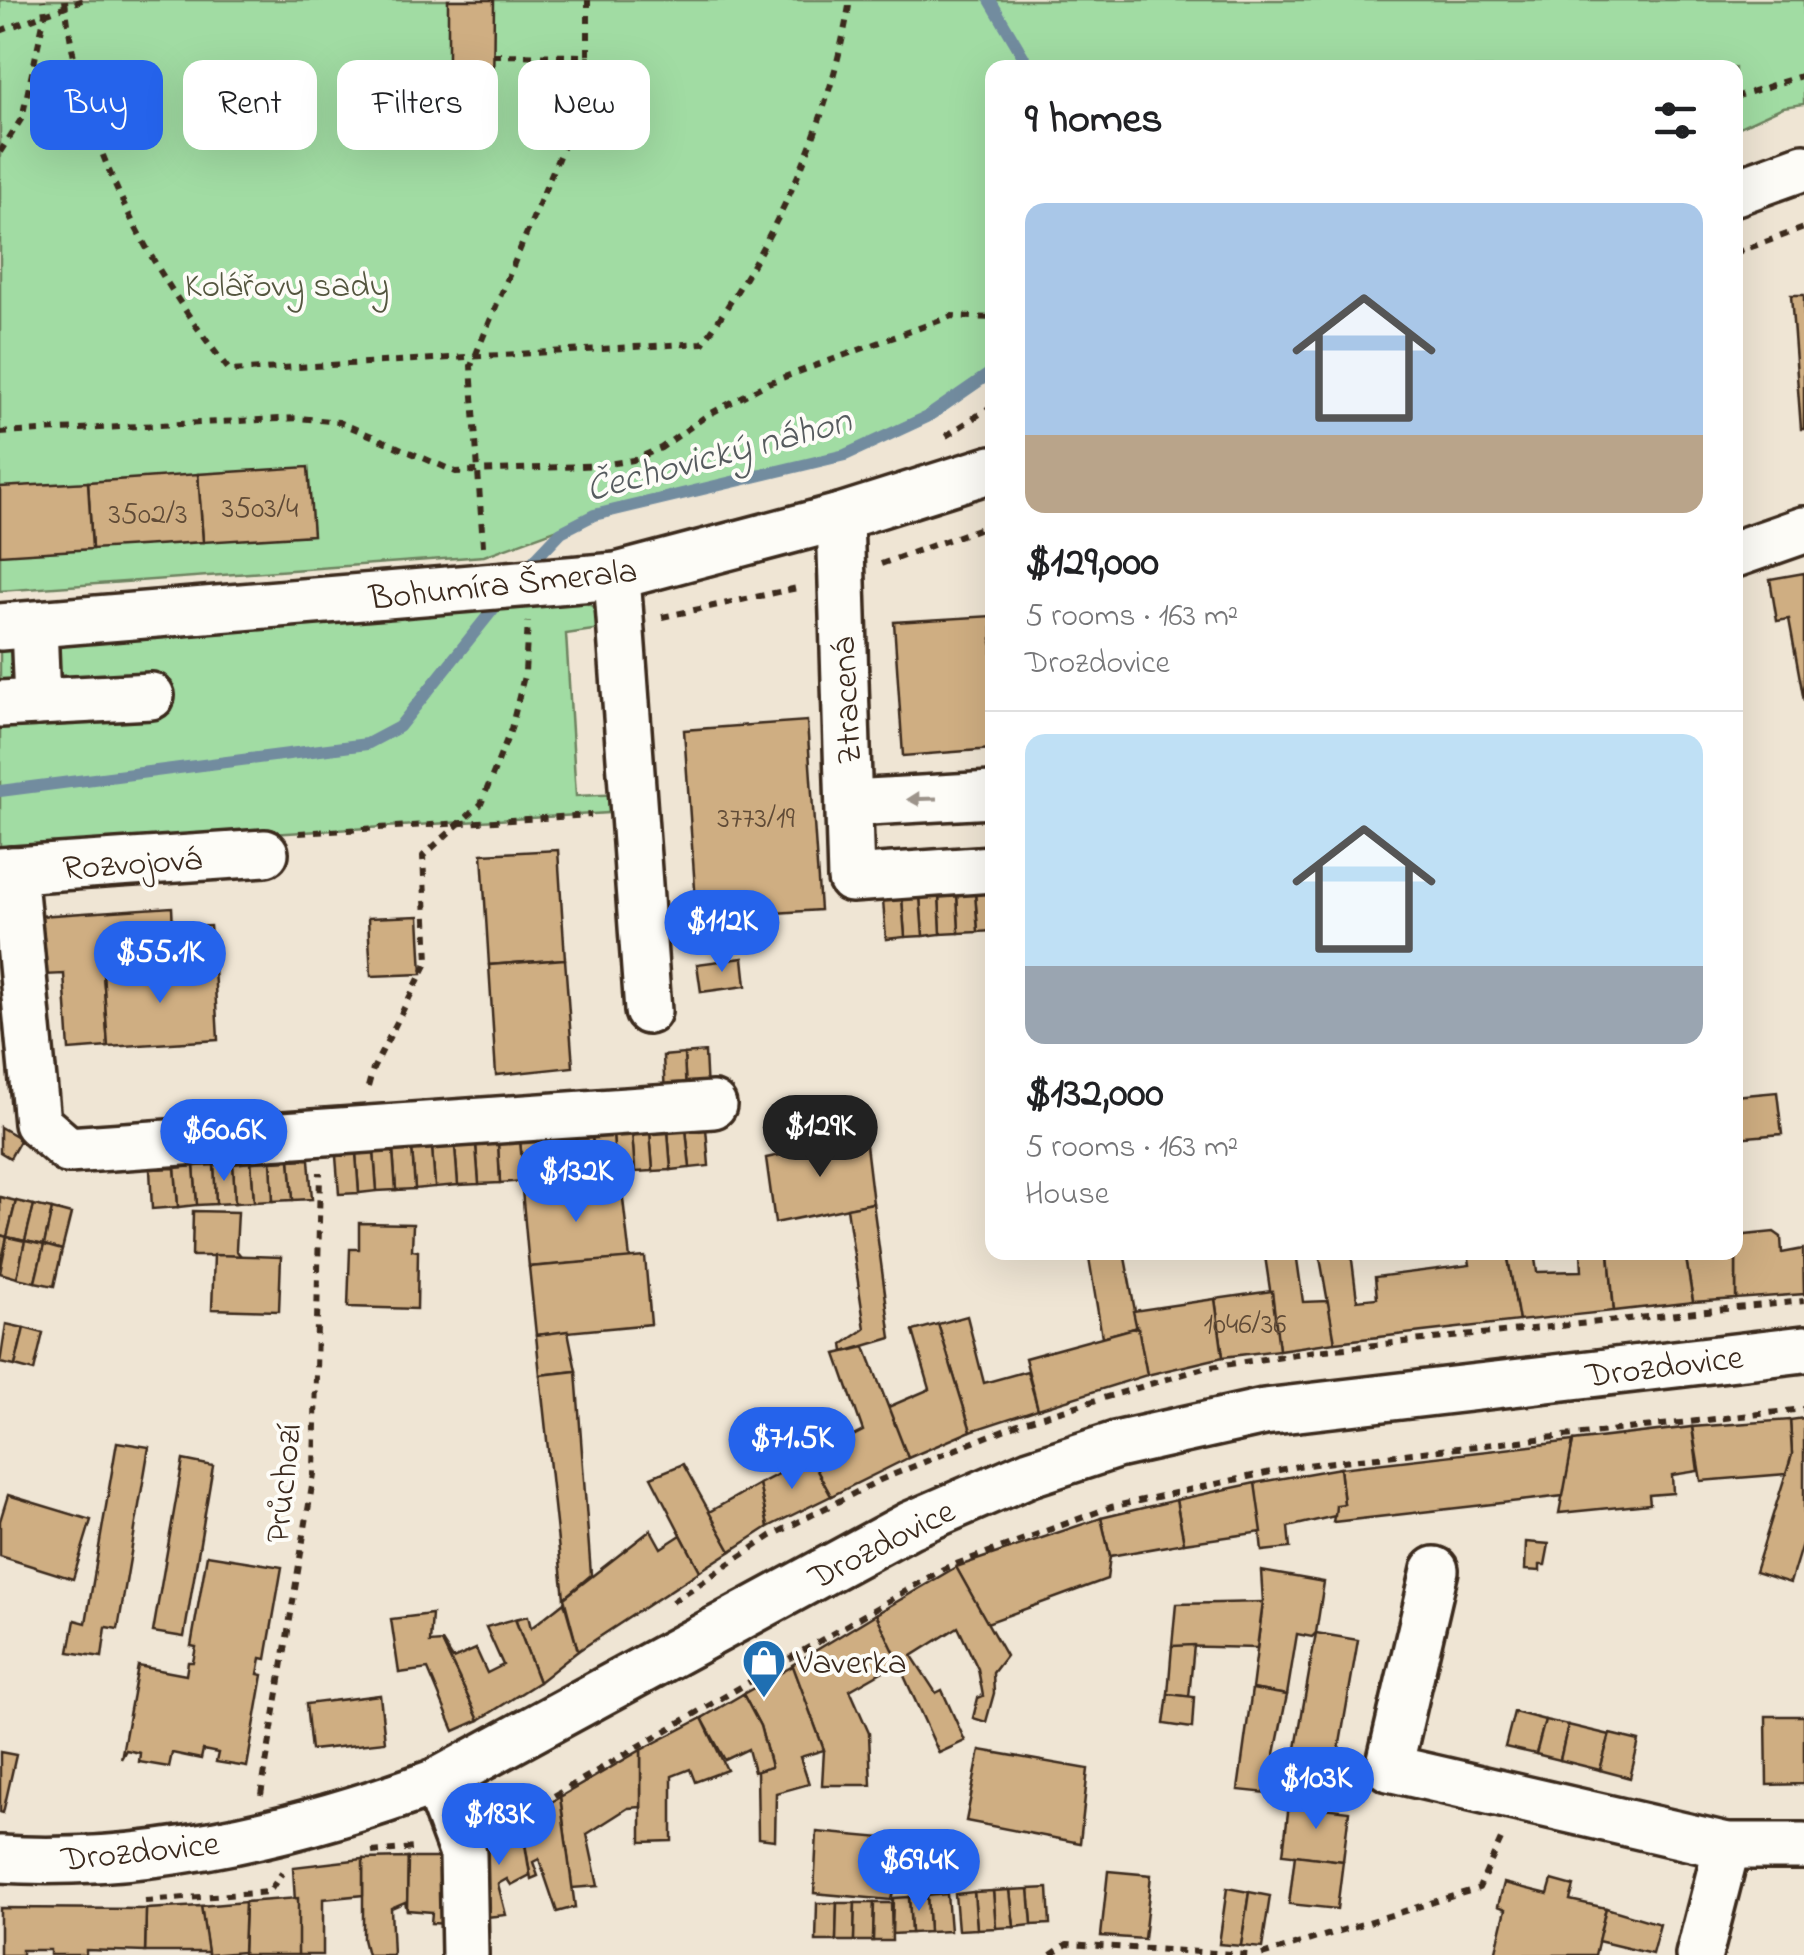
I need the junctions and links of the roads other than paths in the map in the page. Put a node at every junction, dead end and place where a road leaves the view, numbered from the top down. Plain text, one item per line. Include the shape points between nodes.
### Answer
1 (1804, 167) edge
2 (1743, 189) edge
3 (985, 471) edge
4 (840, 517) junction
5 (1804, 530) edge
6 (1743, 551) edge
7 (617, 576) junction
8 (17, 626) edge
9 (151, 696) dead end
10 (18, 703) edge
11 (985, 795) edge
12 (850, 803) junction
13 (264, 853) road end
14 (985, 869) edge
15 (6, 870) edge
16 (648, 1011) dead end
17 (714, 1105) dead end
18 (1804, 1349) edge
19 (1435, 1570) dead end
20 (436, 1782) junction
21 (1727, 1846) junction
22 (1804, 1846) edge
23 (0, 1859) edge
24 (465, 1955) edge
25 (1698, 1955) edge

1 - 2 street
3 - 4 street, Bohumíra Šmerala
4 - 7 street, Bohumíra Šmerala
4 - 12 street, Ztracená
5 - 6 street
7 - 8 street, Bohumíra Šmerala via 549,584 472,574
7 - 16 street
8 - 10 street
9 - 10 street
11 -> 12 street, Ztracená
12 - 14 street via 852,878
13 - 15 street, Rozvojová
15 - 17 street via 38,1122 68,1150
18 - 20 street, Drozdovice via 1281,1409 1116,1445 1030,1473 910,1525
19 - 21 street via 1389,1768
20 - 23 street, Drozdovice via 274,1848
20 - 24 street via 460,1843
21 - 22 street
21 - 25 street

